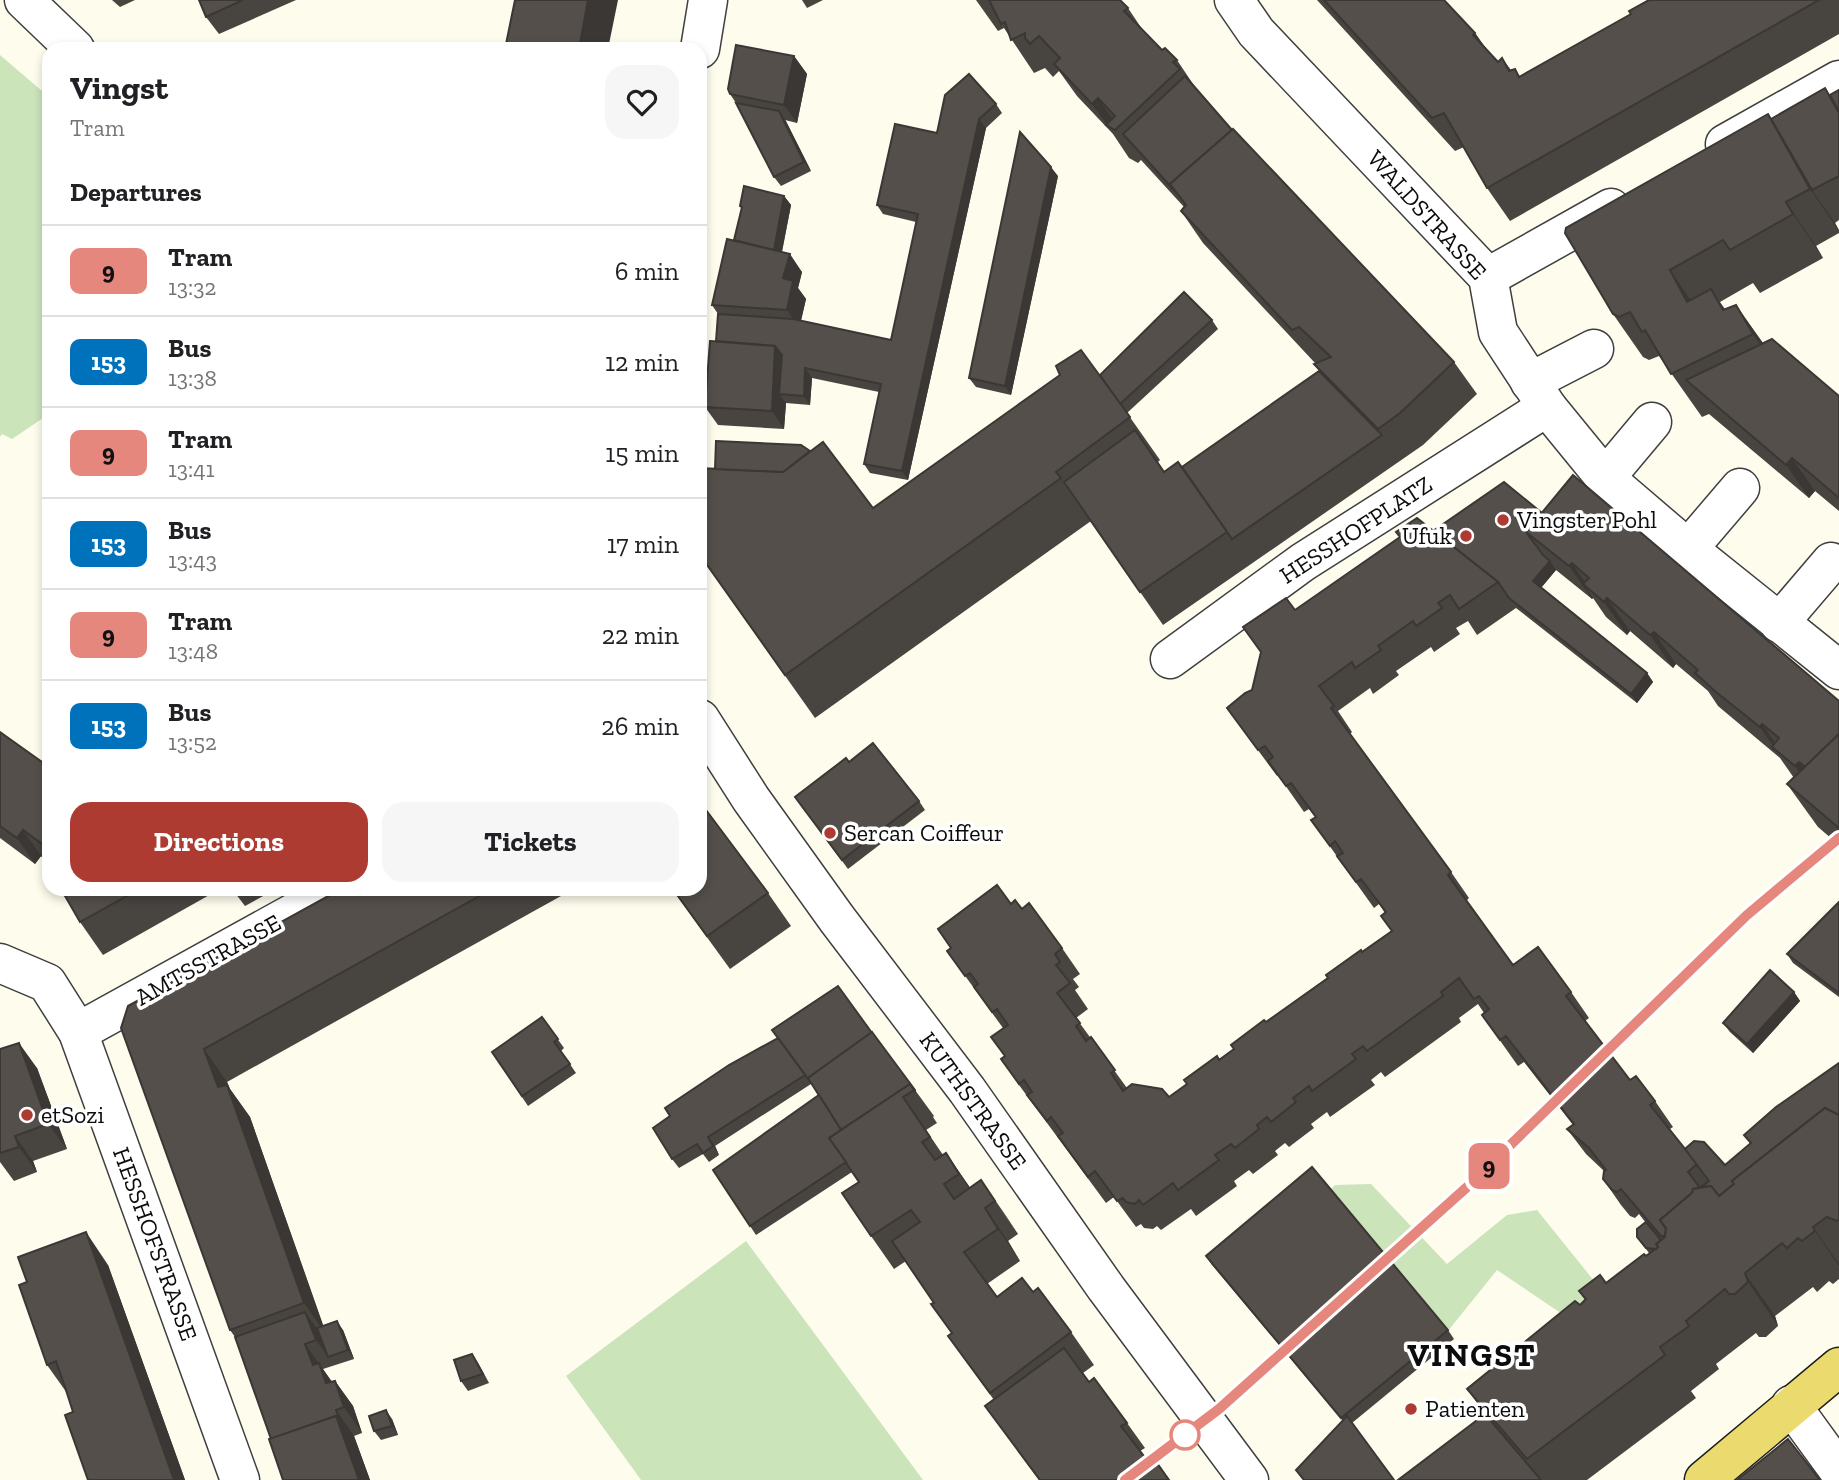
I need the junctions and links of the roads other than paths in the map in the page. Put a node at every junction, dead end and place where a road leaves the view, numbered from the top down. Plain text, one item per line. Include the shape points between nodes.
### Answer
1 (24, 0) edge
2 (708, 0) edge
3 (1234, 0) edge
4 (68, 42) edge
5 (701, 42) edge
6 (1839, 80) edge
7 (1694, 162) edge
8 (1646, 189) edge
9 (1488, 277) junction
10 (1594, 349) dead end
11 (1539, 395) junction
12 (1652, 422) dead end
13 (1605, 478) junction
14 (1740, 488) dead end
15 (1688, 550) junction
16 (1831, 562) dead end
17 (1779, 623) junction
18 (1170, 659) dead end
19 (1839, 670) edge
20 (707, 730) edge
21 (324, 896) edge
22 (0, 963) edge
23 (78, 1032) junction
24 (1839, 1367) edge
25 (1791, 1405) junction
26 (1839, 1471) edge
27 (240, 1480) edge
28 (1249, 1480) edge
29 (1704, 1480) edge

1 - 4 street
2 - 5 street
3 - 9 street, WALDSTRASSE via 1256,32
6 - 7 street
8 - 9 street
9 - 11 street, WALDSTRASSE via 1498,332
10 - 11 street, HESSHOFPLATZ
11 - 13 street, WALDSTRASSE
11 - 18 street, HESSHOFPLATZ
12 - 13 street
13 - 15 street, WALDSTRASSE
14 - 15 street
15 - 17 street, WALDSTRASSE
16 - 17 street
17 - 19 street, WALDSTRASSE
20 - 28 street, KUTHSTRASSE via 829,908 967,1090
21 - 23 street, AMTSSTRASSE
22 - 23 street, HESSHOFSTRASSE via 47,983
23 - 27 street, HESSHOFSTRASSE
24 - 25 main road
25 - 26 street
25 - 29 main road

